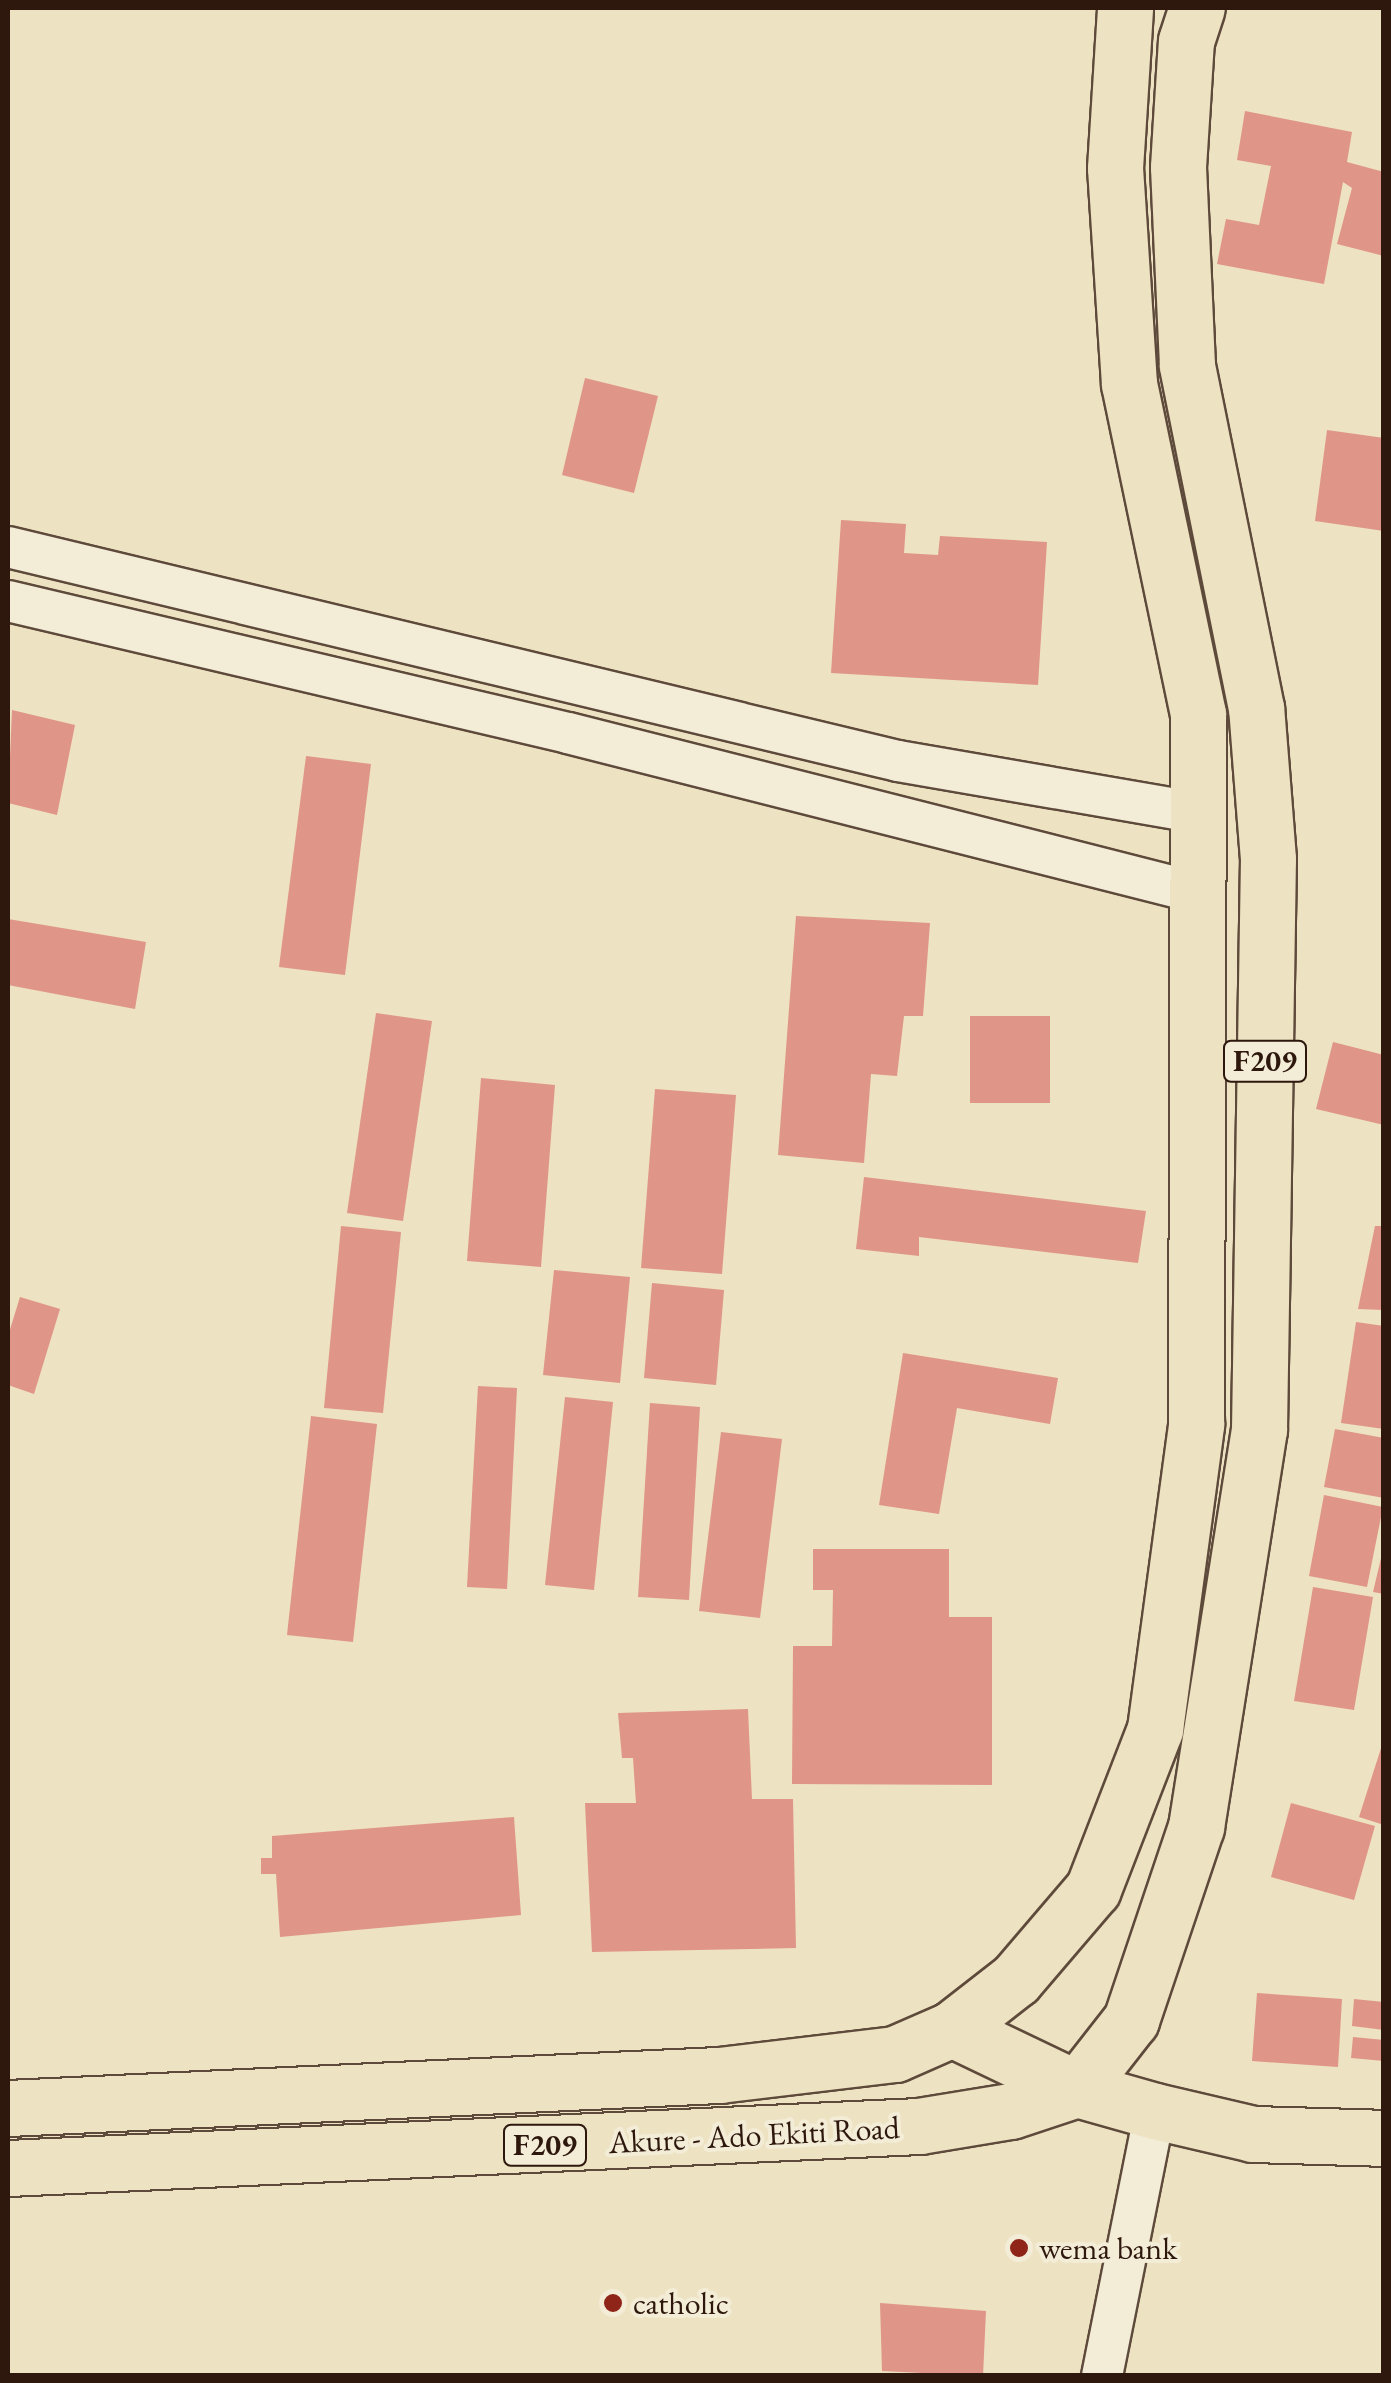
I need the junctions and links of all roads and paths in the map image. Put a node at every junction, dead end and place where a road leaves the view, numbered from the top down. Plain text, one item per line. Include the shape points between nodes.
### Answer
1 (1125, 8) edge
2 (1197, 8) edge
3 (8, 547) edge
4 (8, 601) edge
5 (1198, 812) junction
6 (1198, 893) junction
7 (952, 2028) junction
8 (1077, 2089) junction
9 (8, 2108) edge
10 (1155, 2111) junction
11 (1384, 2138) edge
12 (8, 2168) edge
13 (1102, 2376) edge

1 - 5 main road, F209 via 1115,168 1128,384 1198,714
2 - 8 main road, F209 via 1186,41 1178,167 1187,366 1256,708 1268,859 1260,1430 1196,1827 1132,2020
3 - 5 street via 898,761
4 - 6 street via 568,733
5 - 6 main road, F209
6 - 7 main road, F209 via 1196,1424 1155,1728 1093,1889 1016,1979
7 - 8 main road
7 - 9 main road, Akure - Ado Ekiti Road / F209 via 895,2054 811,2068
8 - 10 main road
8 - 12 main road, Akure - Ado Ekiti Road / F209 via 1011,2111 919,2126
10 - 11 main road via 1253,2134
10 - 13 street

